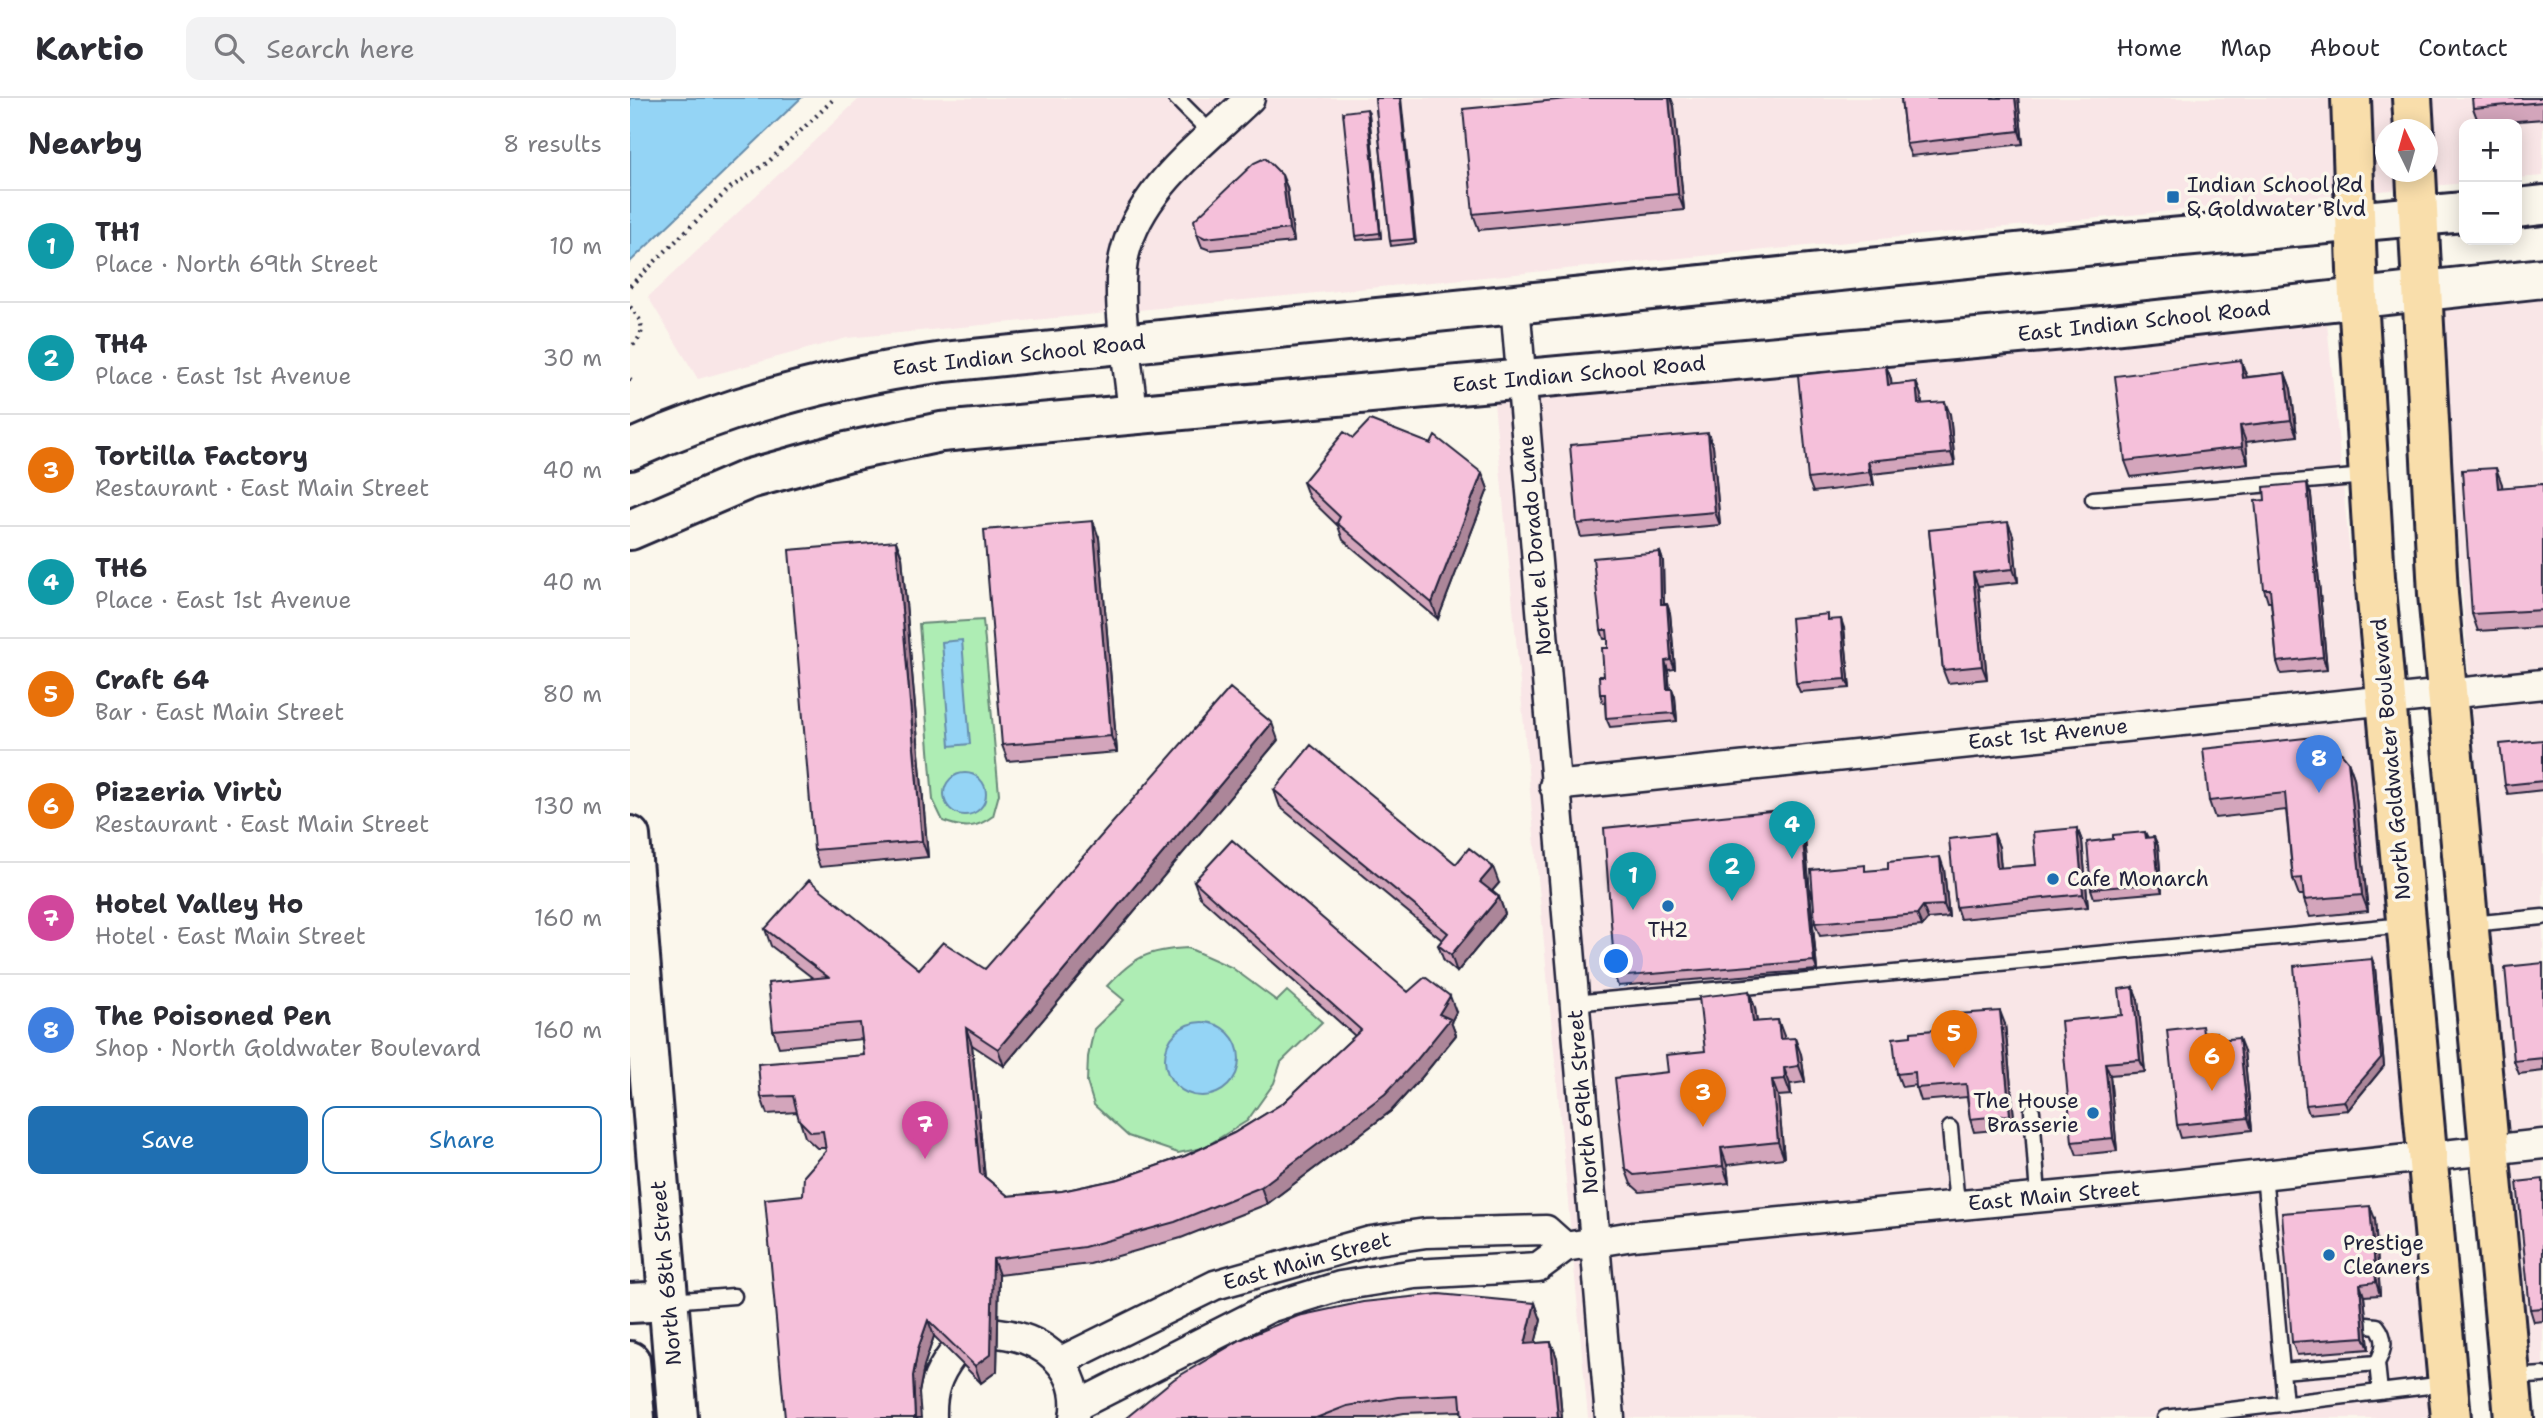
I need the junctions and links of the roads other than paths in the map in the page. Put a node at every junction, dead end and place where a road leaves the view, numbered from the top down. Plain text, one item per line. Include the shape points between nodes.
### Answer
1 (1176, 98) edge
2 (1250, 98) edge
3 (2351, 98) edge
4 (2413, 98) edge
5 (2414, 119) edge
6 (1212, 134) junction
7 (2417, 182) edge
8 (2543, 205) edge
9 (2522, 207) edge
10 (2459, 212) edge
11 (2419, 216) junction
12 (2356, 220) junction
13 (2543, 278) edge
14 (2423, 291) junction
15 (2358, 298) junction
16 (1515, 304) junction
17 (1126, 343) junction
18 (1521, 380) junction
19 (1133, 414) junction
20 (630, 450) edge
21 (2371, 476) junction
22 (2094, 499) dead end
23 (630, 530) edge
24 (2543, 684) edge
25 (2446, 694) junction
26 (2385, 701) junction
27 (1554, 786) junction
28 (630, 836) edge
29 (2543, 917) edge
30 (2470, 924) junction
31 (2406, 925) junction
32 (1574, 1003) junction
33 (2032, 1111) dead end
34 (1950, 1128) dead end
35 (2543, 1144) edge
36 (2489, 1149) junction
37 (2429, 1156) junction
38 (2263, 1174) junction
39 (2038, 1197) junction
40 (1957, 1205) junction
41 (1596, 1242) junction
42 (1565, 1247) junction
43 (734, 1296) dead end
44 (668, 1301) junction
45 (630, 1303) edge
46 (2367, 1325) dead end
47 (2295, 1331) edge
48 (2279, 1332) junction
49 (998, 1333) dead end
50 (952, 1354) edge
51 (630, 1361) edge
52 (1060, 1361) junction
53 (2376, 1363) junction
54 (2282, 1371) junction
55 (2526, 1376) edge
56 (2380, 1392) junction
57 (2449, 1401) edge
58 (2292, 1403) junction
59 (1075, 1412) edge
60 (635, 1418) edge
61 (678, 1418) edge
62 (932, 1418) edge
63 (1610, 1418) edge
64 (2165, 1418) edge
65 (2301, 1418) edge
66 (2514, 1418) edge

1 - 6 lane
2 - 6 street
3 - 12 main road, North Goldwater Boulevard
4 - 5 main road
6 - 17 street via 1140,211 1121,281
7 - 11 main road
8 - 9 main road
10 - 11 main road, East Indian School Road
11 - 12 main road, East Indian School Road
11 - 14 main road
12 - 15 main road, North Goldwater Boulevard
12 - 16 main road, East Indian School Road
13 - 14 main road, East Indian School Road
14 - 15 main road, East Indian School Road
14 - 25 main road via 2431,503
15 - 18 main road, East Indian School Road
15 - 21 main road, North Goldwater Boulevard
16 - 17 main road, East Indian School Road
16 - 18 street, North el Dorado Lane
17 - 19 street
17 - 20 main road, East Indian School Road via 880,371 789,393
18 - 19 main road, East Indian School Road
18 - 27 street, North el Dorado Lane
19 - 23 main road, East Indian School Road via 955,430 868,447 749,479
21 - 22 lane
21 - 26 main road, North Goldwater Boulevard
24 - 25 street, East 1st Avenue
25 - 26 street, East 1st Avenue
25 - 30 main road
26 - 27 street, East 1st Avenue
26 - 31 main road, North Goldwater Boulevard
27 - 32 street, North 69th Street
28 - 44 main road, North 68th Street
29 - 30 lane
30 - 36 main road
31 - 32 lane
31 - 37 main road, North Goldwater Boulevard
32 - 41 street, North 69th Street
33 - 39 lane
34 - 40 lane
35 - 36 street, East Main Street
36 - 37 street, East Main Street
36 - 55 main road
37 - 38 street, East Main Street
37 - 57 main road, North Goldwater Boulevard
38 - 39 street, East Main Street
38 - 48 lane
39 - 40 street, East Main Street
40 - 41 street, East Main Street
41 - 42 street, East Main Street
41 - 63 street, North 69th Street
42 - 52 street, East Main Street via 1546,1230 1426,1233 1371,1241 1215,1285
42 - 59 street, East Main Street via 1538,1267 1415,1274 1340,1286 1269,1308
43 - 44 lane
44 - 45 main road
44 - 61 main road, North 68th Street
46 - 53 lane via 2377,1326 2383,1334 2382,1354
47 - 48 lane
48 - 54 lane
49 - 52 street via 1021,1335 1043,1345
50 - 62 street via 932,1394
51 - 60 main road, North 68th Street
52 - 59 street via 1072,1382
53 - 54 lane
53 - 56 lane
54 - 58 lane
55 - 66 main road
56 - 57 lane
56 - 58 lane
58 - 64 lane
58 - 65 lane

